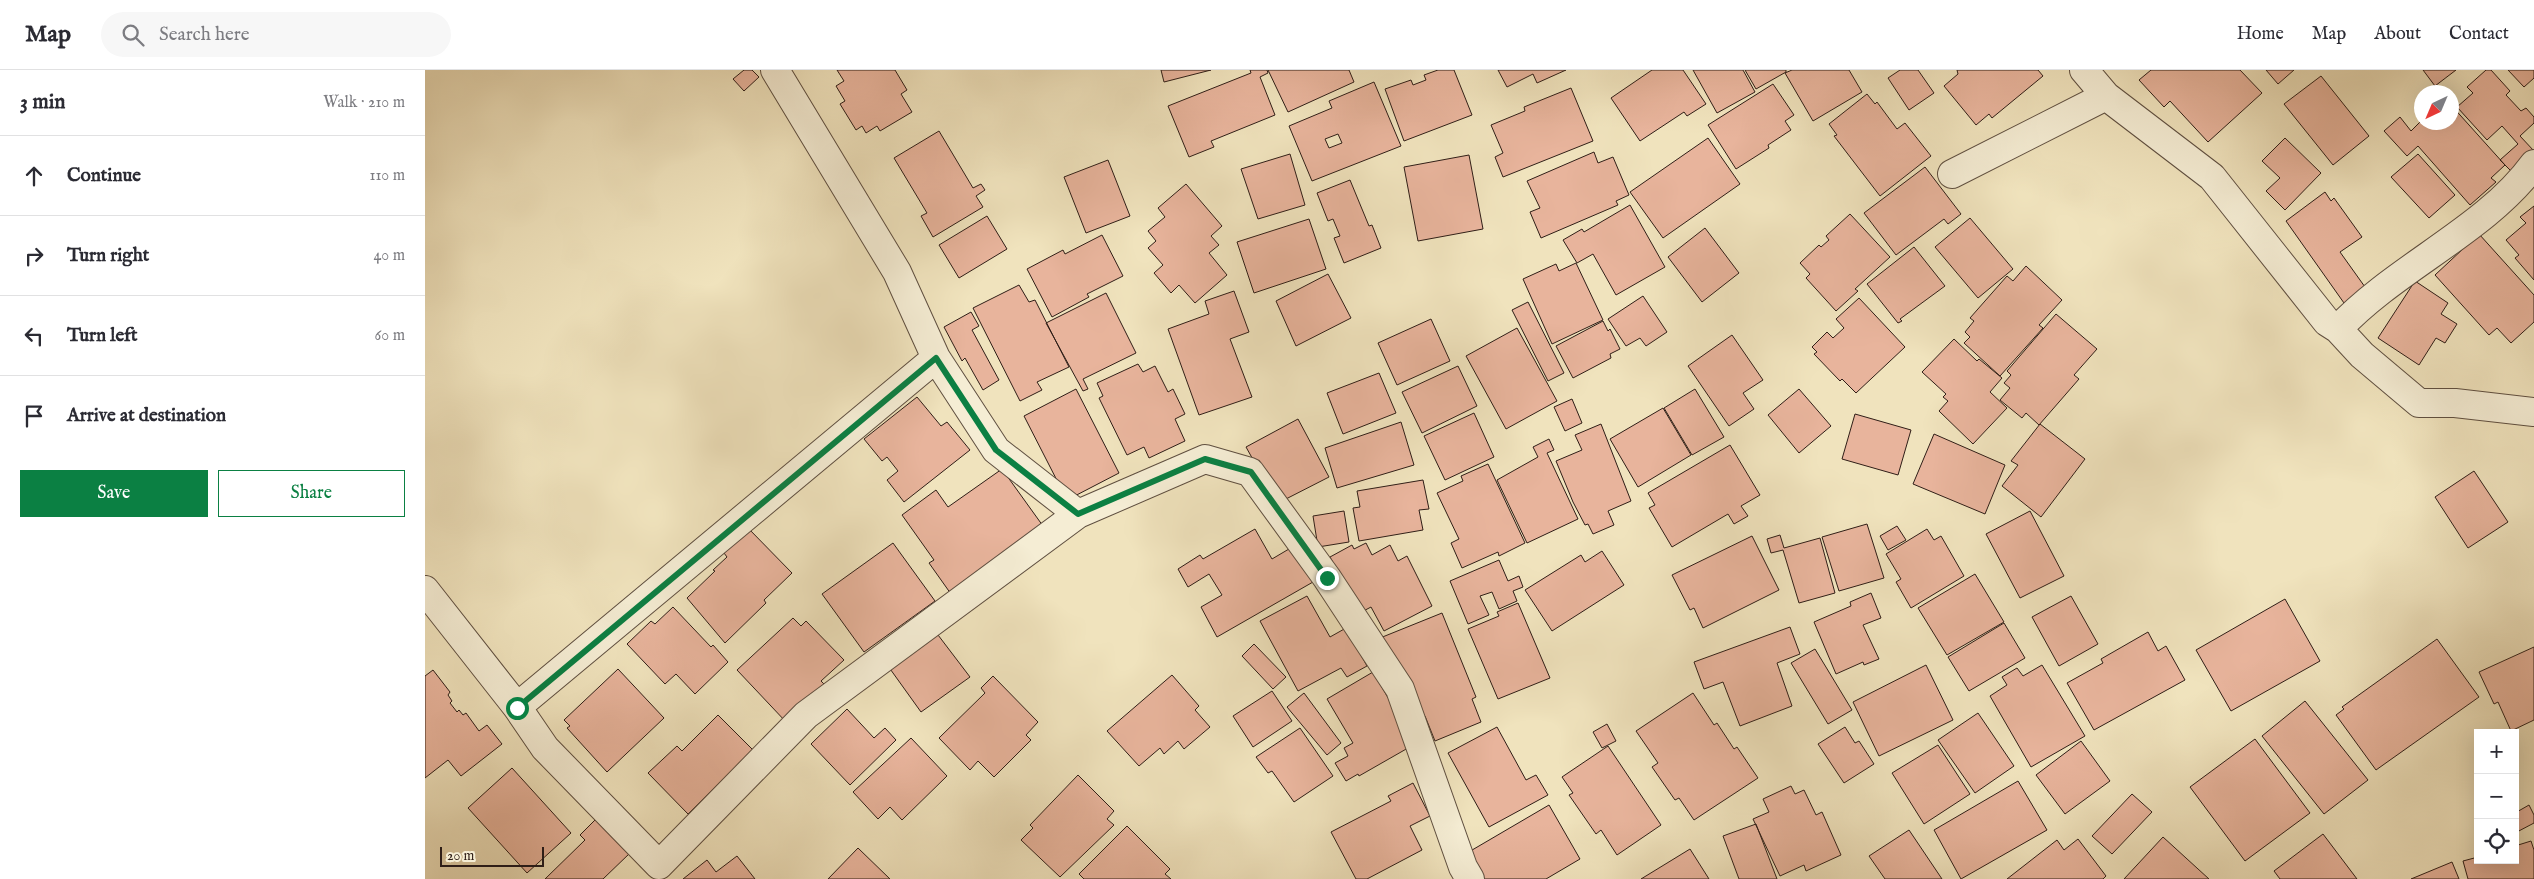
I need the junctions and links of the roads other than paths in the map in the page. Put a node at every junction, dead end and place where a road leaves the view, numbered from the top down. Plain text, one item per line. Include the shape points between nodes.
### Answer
1 (775, 70) edge
2 (2084, 70) edge
3 (2106, 96) junction
4 (2534, 164) edge
5 (1952, 174) dead end
6 (2338, 329) junction
7 (936, 358) junction
8 (2534, 412) edge
9 (1078, 514) junction
10 (425, 590) edge
11 (517, 708) junction
12 (663, 872) edge
13 (1470, 879) edge

1 - 7 street via 897,272
2 - 3 street
3 - 5 street
3 - 6 street via 2212,177 2327,322
4 - 6 street via 2519,184 2457,235 2358,308
6 - 8 street via 2362,355 2419,403 2455,403
7 - 9 street via 996,450
7 - 11 street
9 - 12 street via 806,715
9 - 13 street via 1205,459 1251,472 1327,578 1400,689
10 - 11 street
11 - 12 street via 545,748

